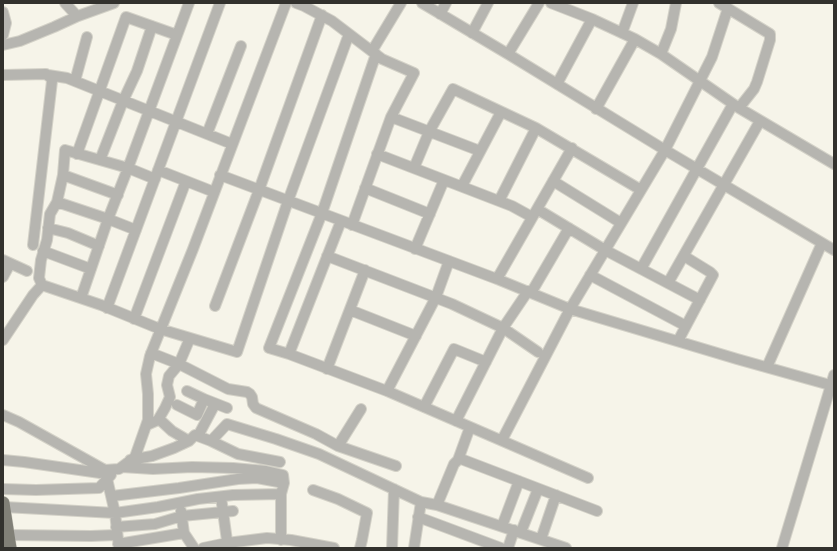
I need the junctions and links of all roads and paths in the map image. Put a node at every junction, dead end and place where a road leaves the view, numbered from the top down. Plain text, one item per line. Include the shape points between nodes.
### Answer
1 (65, 3) edge
2 (114, 3) edge
3 (189, 3) edge
4 (220, 3) edge
5 (286, 3) edge
6 (296, 3) edge
7 (401, 3) edge
8 (422, 3) edge
9 (446, 3) edge
10 (488, 3) edge
11 (539, 3) edge
12 (551, 3) edge
13 (633, 3) edge
14 (676, 3) edge
15 (719, 3) edge
16 (728, 8) junction
17 (3, 12) edge
18 (440, 14) junction
19 (322, 15) junction
20 (77, 16) junction
21 (592, 19) junction
22 (152, 26) junction
23 (472, 33) junction
24 (622, 33) junction
25 (349, 34) junction
26 (3, 35) edge
27 (177, 35) junction
28 (87, 37) dead end
29 (635, 39) junction
30 (3, 46) edge
31 (241, 46) dead end
32 (374, 53) junction
33 (508, 54) junction
34 (661, 54) junction
35 (3, 75) edge
36 (48, 75) junction
37 (75, 81) junction
38 (700, 81) junction
39 (557, 84) junction
40 (99, 91) junction
41 (123, 101) junction
42 (736, 106) junction
43 (596, 109) junction
44 (149, 111) junction
45 (502, 112) junction
46 (391, 117) junction
47 (760, 120) junction
48 (176, 121) junction
49 (536, 128) junction
50 (429, 132) junction
51 (207, 134) junction
52 (232, 144) junction
53 (572, 148) junction
54 (665, 150) junction
55 (480, 151) junction
56 (77, 154) junction
57 (378, 154) junction
58 (100, 160) junction
59 (834, 164) edge
60 (128, 168) junction
61 (414, 168) junction
62 (697, 168) junction
63 (156, 174) junction
64 (64, 175) junction
65 (220, 175) junction
66 (444, 180) junction
67 (186, 181) junction
68 (553, 181) junction
69 (724, 184) junction
70 (462, 186) junction
71 (365, 188) junction
72 (260, 190) junction
73 (641, 190) junction
74 (214, 192) junction
75 (118, 195) junction
76 (288, 201) junction
77 (498, 201) junction
78 (57, 202) junction
79 (322, 213) junction
80 (534, 213) junction
81 (430, 214) junction
82 (108, 219) junction
83 (341, 221) junction
84 (621, 223) junction
85 (352, 225) junction
86 (48, 228) junction
87 (569, 228) junction
88 (136, 230) junction
89 (822, 243) junction
90 (33, 245) dead end
91 (99, 246) junction
92 (415, 249) junction
93 (605, 250) junction
94 (834, 250) edge
95 (43, 252) junction
96 (327, 256) junction
97 (684, 256) junction
98 (449, 261) junction
99 (7, 262) edge
100 (91, 269) junction
101 (640, 269) junction
102 (365, 270) junction
103 (27, 271) dead end
104 (590, 275) junction
105 (3, 277) edge
106 (496, 279) junction
107 (668, 283) junction
108 (42, 285) junction
109 (529, 292) junction
110 (436, 297) junction
111 (81, 298) junction
112 (700, 300) junction
113 (214, 306) dead end
114 (107, 308) junction
115 (570, 309) junction
116 (350, 310) junction
117 (134, 319) junction
118 (686, 326) junction
119 (503, 328) junction
120 (160, 329) junction
121 (416, 336) junction
122 (190, 338) junction
123 (3, 340) edge
124 (678, 341) junction
125 (538, 352) dead end
126 (151, 353) junction
127 (289, 354) junction
128 (486, 362) junction
129 (179, 364) junction
130 (767, 367) junction
131 (327, 369) junction
132 (834, 375) edge
133 (830, 385) junction
134 (387, 390) junction
135 (187, 391) dead end
136 (204, 399) junction
137 (215, 404) junction
138 (177, 405) dead end
139 (424, 407) junction
140 (227, 408) dead end
141 (360, 409) dead end
142 (3, 415) edge
143 (159, 418) junction
144 (456, 421) junction
145 (147, 425) junction
146 (470, 427) junction
147 (194, 439) junction
148 (502, 440) junction
149 (211, 441) junction
150 (338, 446) junction
151 (3, 460) edge
152 (130, 460) junction
153 (458, 460) junction
154 (280, 462) dead end
155 (396, 466) dead end
156 (121, 468) junction
157 (106, 474) junction
158 (588, 478) dead end
159 (519, 481) junction
160 (284, 483) junction
161 (3, 488) edge
162 (177, 488) junction
163 (394, 489) junction
164 (538, 489) junction
165 (313, 490) dead end
166 (281, 494) junction
167 (556, 495) junction
168 (112, 496) junction
169 (221, 497) junction
170 (421, 502) junction
171 (3, 503) edge
172 (180, 503) junction
173 (438, 505) junction
174 (4, 507) edge
175 (228, 511) junction
176 (597, 511) dead end
177 (115, 512) junction
178 (182, 516) junction
179 (418, 517) junction
180 (502, 526) junction
181 (517, 531) junction
182 (184, 533) junction
183 (8, 535) junction
184 (117, 539) edge
185 (541, 539) junction
186 (281, 540) junction
187 (227, 546) edge
188 (317, 546) edge
189 (10, 548) edge
190 (194, 548) edge
191 (203, 548) edge
192 (334, 548) edge
193 (360, 548) edge
194 (392, 548) edge
195 (415, 548) edge
196 (501, 548) edge
197 (508, 548) edge
198 (566, 548) edge
199 (782, 548) edge

1 - 20 street
2 - 20 street
3 - 27 street
4 - 48 street
5 - 52 street
6 - 19 street
7 - 32 street
8 - 18 street
9 - 18 street
10 - 23 street
11 - 33 street
12 - 21 street
13 - 24 street
14 - 34 street via 671,29
15 - 16 street
16 - 38 street via 715,50
16 - 42 street via 770,34 754,89
17 - 26 street via 6,23
18 - 23 street
19 - 25 street
19 - 72 street
20 - 30 street
21 - 24 street
21 - 39 street
22 - 27 street
22 - 40 street via 126,17
22 - 41 street via 137,71
23 - 33 street
24 - 29 street
25 - 32 street
25 - 76 street
27 - 44 street
28 - 37 street
29 - 34 street
29 - 43 street
31 - 51 street
32 - 46 street via 414,73
32 - 79 street
33 - 39 street
34 - 38 street
35 - 36 street
36 - 37 street
36 - 90 street via 52,81
37 - 40 street
38 - 42 street
38 - 54 street
39 - 43 street
40 - 41 street
40 - 56 street
41 - 44 street
41 - 58 street
42 - 47 street
42 - 62 street
43 - 54 street
44 - 48 street
44 - 60 street
45 - 49 street
45 - 50 street via 453,89
45 - 55 street
46 - 50 street
46 - 57 street
47 - 59 street
47 - 69 street
48 - 51 street
48 - 63 street
49 - 53 street
49 - 77 street
50 - 55 street
50 - 61 street
51 - 52 street
52 - 65 street
53 - 68 street
53 - 73 street
54 - 62 street
54 - 73 street
55 - 70 street
56 - 58 street
56 - 64 street via 65,150
57 - 61 street
57 - 71 street
58 - 60 street
60 - 63 street
60 - 75 street
61 - 66 street
62 - 69 street
62 - 101 street
63 - 67 street
63 - 88 street
64 - 75 street
64 - 78 street
65 - 72 street
65 - 74 street
66 - 70 street
66 - 81 street
67 - 74 street
67 - 117 street
68 - 80 street
68 - 84 street
69 - 89 street
69 - 97 street
70 - 77 street
71 - 81 street
71 - 85 street
72 - 76 street
72 - 113 street
73 - 84 street
74 - 120 street
75 - 82 street
76 - 79 street
76 - 122 street via 237,352
77 - 80 street
78 - 82 street
78 - 86 street via 50,214
79 - 83 street
79 - 127 street via 269,348
80 - 87 street
80 - 106 street
81 - 92 street
82 - 88 street
82 - 91 street
83 - 85 street
83 - 96 street
84 - 93 street
85 - 92 street
86 - 91 street
86 - 95 street
87 - 93 street
87 - 109 street
88 - 114 street
89 - 94 street
89 - 130 street
91 - 100 street
92 - 98 street
93 - 101 street
93 - 104 street
95 - 100 street
95 - 108 street via 39,278
96 - 102 street
96 - 127 street
97 - 107 street
97 - 112 street via 713,275
98 - 106 street
98 - 110 street
99 - 103 street
99 - 105 street
100 - 111 street
101 - 107 street
102 - 110 street
102 - 116 street
104 - 115 street
104 - 118 street
106 - 109 street
107 - 112 street
108 - 111 street
108 - 123 street
109 - 115 street
109 - 119 street
110 - 119 street
110 - 121 street
111 - 114 street
112 - 118 street
114 - 117 street
115 - 124 street
115 - 148 street
116 - 121 street
116 - 131 street
117 - 120 street
118 - 124 street
119 - 125 street
119 - 128 street
120 - 122 street
120 - 126 street
121 - 134 street
122 - 129 street
124 - 130 street
126 - 129 street
126 - 145 street via 146,374 149,413
127 - 131 street
128 - 139 street via 454,349
128 - 144 street
129 - 143 street via 169,376 167,385 170,396
129 - 150 street via 228,389 247,392 256,408
130 - 133 street
131 - 134 street
132 - 133 street
133 - 199 street
134 - 139 street
135 - 136 street
136 - 137 street
136 - 138 street via 197,415
137 - 140 street
137 - 147 street
139 - 144 street
141 - 150 street
142 - 157 street
143 - 145 street
143 - 147 street via 172,431
144 - 146 street
145 - 152 street via 135,457
146 - 148 street
146 - 153 street
147 - 149 street
147 - 152 street via 152,456
148 - 158 street
149 - 154 street via 238,454
149 - 163 street via 227,424 319,454
150 - 155 street
151 - 157 street
152 - 156 street
153 - 159 street
153 - 173 street via 454,464
156 - 157 street
156 - 160 street via 192,467 266,471 284,475
157 - 161 street via 99,488
157 - 168 street
159 - 164 street
159 - 180 street
160 - 162 street via 257,478
160 - 166 street
162 - 168 street
162 - 172 street
163 - 170 street
163 - 194 street
164 - 167 street
164 - 181 street
165 - 193 street via 367,513
166 - 169 street
166 - 186 street
167 - 176 street
167 - 185 street
168 - 177 street
169 - 172 street
169 - 175 street
170 - 173 street
170 - 179 street
171 - 174 main road
172 - 177 street
172 - 178 street
173 - 180 street
174 - 177 street
174 - 183 main road
175 - 178 street
175 - 187 street
177 - 184 street
178 - 182 street
178 - 184 street
179 - 195 street
179 - 196 street
180 - 181 street
181 - 185 street
181 - 197 street
182 - 184 street
182 - 190 street
183 - 184 street via 91,536
183 - 189 main road
185 - 198 street
186 - 187 street via 266,538
186 - 188 street
187 - 191 street
188 - 192 street

